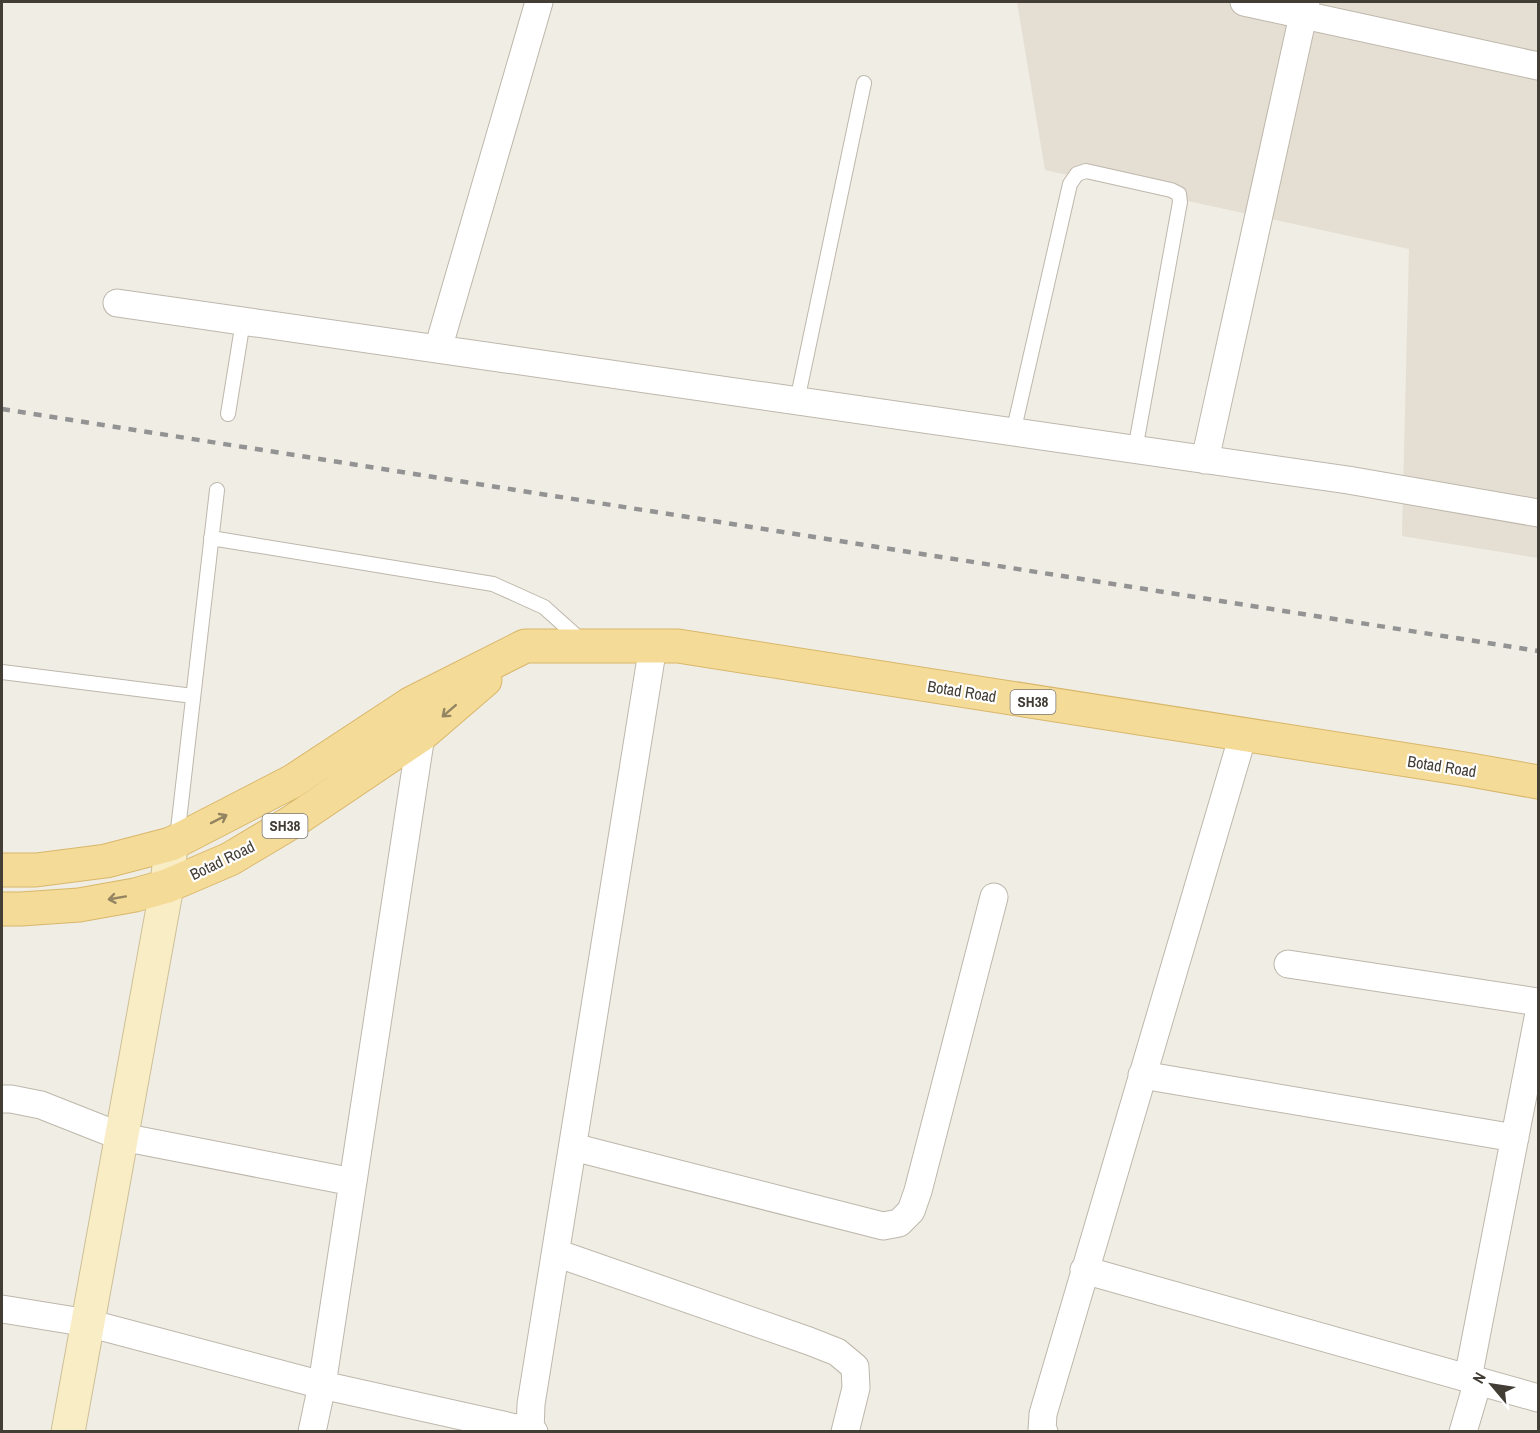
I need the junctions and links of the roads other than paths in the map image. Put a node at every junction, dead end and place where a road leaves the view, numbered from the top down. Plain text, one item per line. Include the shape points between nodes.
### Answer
1 (539, 2) edge
2 (1244, 2) edge
3 (1305, 8) edge
4 (1539, 66) edge
5 (864, 83) dead end
6 (117, 303) dead end
7 (243, 321) junction
8 (438, 350) junction
9 (797, 401) junction
10 (228, 414) dead end
11 (1013, 433) junction
12 (1135, 450) junction
13 (1205, 460) junction
14 (217, 490) dead end
15 (1539, 513) edge
16 (211, 538) junction
17 (525, 646) junction
18 (587, 646) junction
19 (653, 646) junction
20 (2, 672) edge
21 (193, 696) junction
22 (421, 735) junction
23 (1243, 735) junction
24 (1539, 782) edge
25 (174, 842) junction
26 (2, 870) edge
27 (167, 886) junction
28 (994, 897) dead end
29 (2, 909) edge
30 (1288, 964) dead end
31 (1539, 1002) edge
32 (1539, 1018) edge
33 (1142, 1075) junction
34 (2, 1099) edge
35 (122, 1137) junction
36 (1515, 1138) junction
37 (573, 1147) junction
38 (353, 1182) junction
39 (556, 1253) junction
40 (1084, 1270) junction
41 (2, 1309) edge
42 (88, 1323) junction
43 (1474, 1380) junction
44 (322, 1385) junction
45 (1539, 1398) edge
46 (68, 1431) edge
47 (312, 1431) edge
48 (531, 1431) edge
49 (845, 1431) edge
50 (1044, 1431) edge
51 (1463, 1431) edge

1 - 8 street
2 - 3 street
3 - 4 street
3 - 13 street
5 - 9 lane
6 - 7 street
7 - 8 street
7 - 10 lane
8 - 9 street
9 - 11 street
11 - 12 street
11 - 12 lane via 1070,184 1077,174 1086,171 1179,194
12 - 13 street
13 - 15 street
14 - 16 lane
16 - 18 lane via 493,584 544,607
16 - 21 lane
17 - 18 main road, Botad Road / SH38
17 -> 22 main road, Botad Road / SH38
25 -> 17 main road, Botad Road / SH38 via 293,781 410,704
18 - 19 main road, Botad Road / SH38
19 - 23 main road, Botad Road / SH38 via 678,646
19 - 37 street
20 - 21 lane
21 - 25 lane
22 - 27 main road, Botad Road / SH38 via 230,859
22 - 38 street
23 - 24 main road, Botad Road / SH38
23 - 33 street
25 - 26 main road, Botad Road / SH38 via 106,861
25 - 27 street
27 -> 29 main road, Botad Road / SH38 via 80,905
27 - 35 street
28 - 37 street via 918,1191 911,1211 899,1223 883,1226
30 - 31 street
32 - 36 street
33 - 36 street
33 - 40 street
34 - 35 street via 41,1106
35 - 38 street
35 - 42 street
36 - 43 street
37 - 39 street
38 - 44 street
39 - 48 street via 531,1404
39 - 49 street via 837,1352 855,1367 856,1388
40 - 43 street
40 - 50 street via 1043,1414
41 - 42 street
42 - 44 street
42 - 46 street
43 - 45 street
43 - 51 street
44 - 47 street
44 - 48 street

